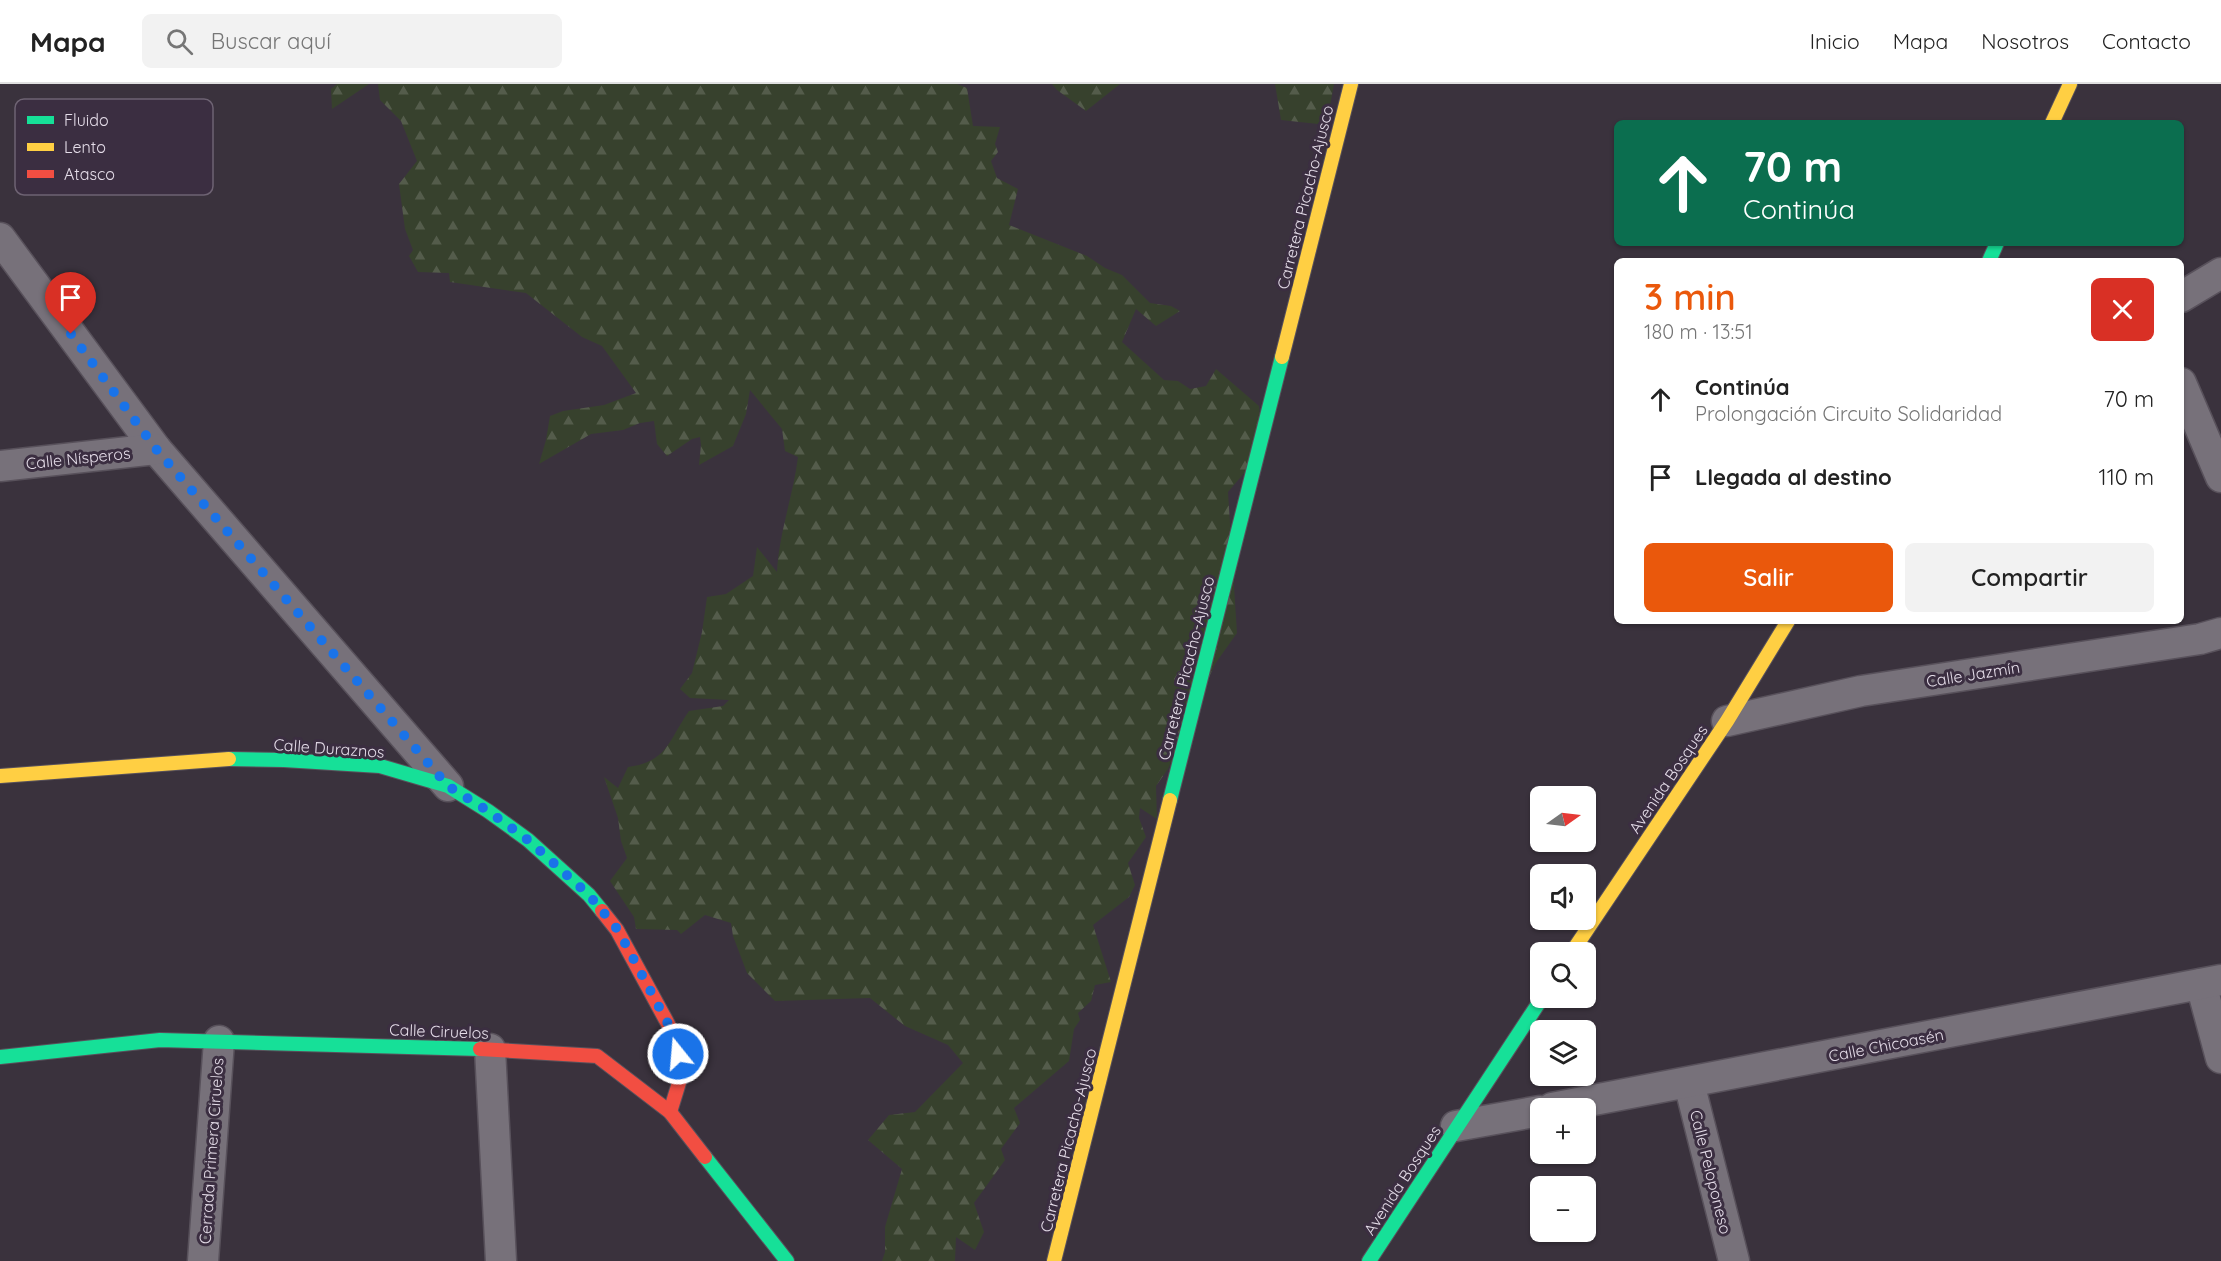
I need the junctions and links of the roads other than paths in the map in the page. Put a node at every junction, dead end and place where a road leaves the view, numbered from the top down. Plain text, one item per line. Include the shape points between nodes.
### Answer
1 (1350, 84) edge
2 (2070, 84) edge
3 (2053, 120) edge
4 (0, 238) edge
5 (2221, 273) edge
6 (2184, 295) edge
7 (2184, 390) edge
8 (156, 449) junction
9 (0, 466) edge
10 (2221, 477) edge
11 (1786, 624) edge
12 (2221, 633) edge
13 (1726, 721) junction
14 (0, 776) edge
15 (448, 786) junction
16 (1579, 942) edge
17 (2211, 982) edge
18 (1535, 1008) edge
19 (219, 1041) junction
20 (490, 1049) junction
21 (0, 1057) edge
22 (2221, 1058) edge
23 (1689, 1083) junction
24 (1596, 1100) edge
25 (670, 1112) junction
26 (1530, 1113) edge
27 (1456, 1126) junction
28 (203, 1261) edge
29 (501, 1261) edge
30 (787, 1261) edge
31 (1054, 1261) edge
32 (1370, 1261) edge
33 (1734, 1261) edge

1 - 31 street, Carretera Picacho-Ajusco
2 - 3 street
4 - 8 street
5 - 6 street
7 - 10 street
8 - 9 street, Calle Nísperos
8 - 15 street
11 - 13 street, Avenida Bosques
12 - 13 street, Calle Jazmín via 1861,691
13 - 16 street, Avenida Bosques
14 - 15 street, Calle Duraznos via 217,759 284,760 380,766
15 - 25 street, Calle Duraznos via 528,840 589,895 618,930 674,1035 682,1074
17 - 22 street
17 - 23 street, Calle Chicoasén
18 - 27 street, Avenida Bosques
19 - 20 street, Calle Ciruelos
19 - 21 street, Calle Ciruelos via 160,1040
19 - 28 street, Cerrada Primera Ciruelos
20 - 25 street, Calle Ciruelos via 597,1056
20 - 29 street
23 - 24 street, Calle Chicoasén
23 - 33 street, Calle Peloponeso
25 - 30 street, Calle Ciruelos
26 - 27 street
27 - 32 street, Avenida Bosques

